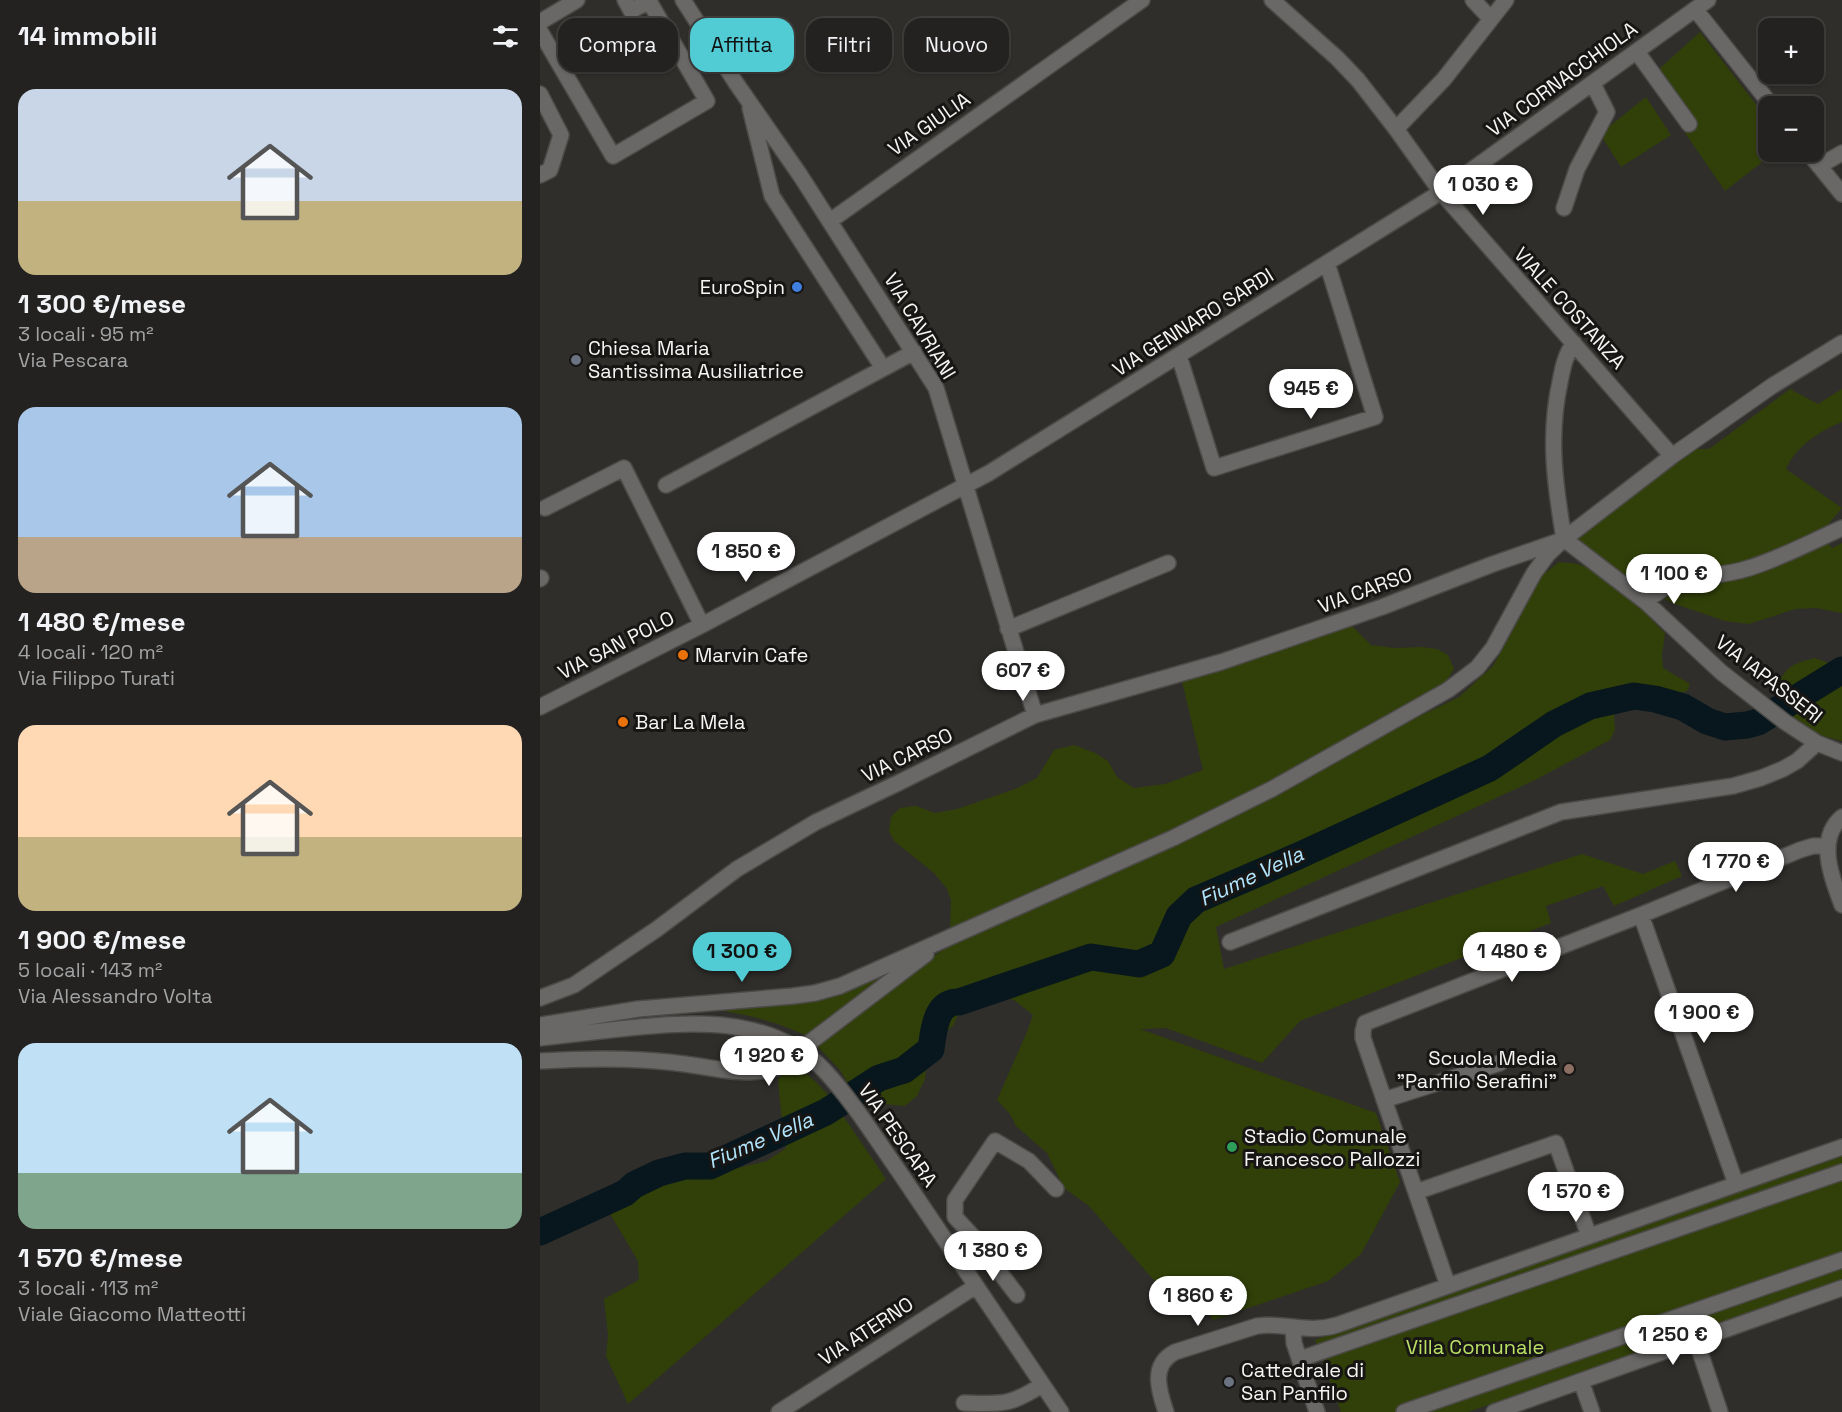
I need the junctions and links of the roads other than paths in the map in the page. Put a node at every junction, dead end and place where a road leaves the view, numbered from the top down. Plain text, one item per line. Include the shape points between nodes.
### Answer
1 (577, 0) edge
2 (625, 0) edge
3 (682, 0) edge
4 (1142, 0) edge
5 (1272, 0) edge
6 (1473, 0) edge
7 (1506, 0) edge
8 (1701, 4) edge
9 (1491, 19) junction
10 (540, 22) edge
11 (540, 31) edge
12 (1637, 52) junction
13 (1593, 84) junction
14 (540, 94) edge
15 (1765, 96) edge
16 (747, 100) junction
17 (1689, 124) dead end
18 (1396, 129) junction
19 (1842, 153) edge
20 (1816, 162) edge
21 (1819, 166) junction
22 (540, 175) edge
23 (1441, 192) junction
24 (1842, 194) edge
25 (1564, 208) dead end
26 (830, 221) junction
27 (1327, 263) junction
28 (1574, 343) junction
29 (1842, 344) edge
30 (914, 352) junction
31 (1179, 356) junction
32 (883, 368) junction
33 (1672, 456) junction
34 (666, 485) dead end
35 (966, 486) junction
36 (545, 508) dead end
37 (1842, 528) edge
38 (1564, 539) junction
39 (1168, 563) dead end
40 (1646, 602) junction
41 (702, 624) junction
42 (1008, 629) junction
43 (540, 707) edge
44 (1035, 715) junction
45 (1818, 743) junction
46 (1842, 753) edge
47 (1842, 817) edge
48 (1828, 846) junction
49 (1842, 905) edge
50 (1641, 915) junction
51 (945, 940) junction
52 (1230, 942) dead end
53 (540, 998) edge
54 (540, 1025) edge
55 (540, 1038) edge
56 (540, 1061) edge
57 (1500, 1063) dead end
58 (1384, 1100) junction
59 (1842, 1146) edge
60 (1842, 1172) edge
61 (1736, 1184) junction
62 (1056, 1189) dead end
63 (1416, 1192) junction
64 (1589, 1236) junction
65 (1842, 1260) edge
66 (991, 1261) dead end
67 (960, 1262) junction
68 (1001, 1275) junction
69 (1448, 1286) junction
70 (1842, 1288) edge
71 (978, 1289) junction
72 (1017, 1295) dead end
73 (1293, 1328) junction
74 (1695, 1340) junction
75 (1300, 1359) junction
76 (1581, 1381) junction
77 (1042, 1384) junction
78 (964, 1403) dead end
79 (779, 1412) edge
80 (1061, 1412) edge
81 (1166, 1412) edge
82 (1317, 1412) edge
83 (1404, 1412) edge
84 (1494, 1412) edge
85 (1592, 1412) edge
86 (1720, 1412) edge

1 - 10 street
2 - 11 street via 631,11 649,2 707,101 613,156
3 - 16 street, VIA CAVRIANI
4 - 26 street, VIA GIULIA
5 - 18 street, VIALE COSTANZA via 1337,58
6 - 9 street
7 - 9 street
8 - 12 street, VIA CORNACCHIOLA
8 - 15 street
9 - 18 street via 1444,79
12 - 13 street, VIA CORNACCHIOLA
12 - 17 street
13 - 23 street, VIA CORNACCHIOLA
13 - 25 street via 1607,111 1577,169
14 - 22 street via 561,135 550,170
16 - 26 street, VIA CAVRIANI
16 - 32 street via 772,196
18 - 23 street, VIALE COSTANZA
19 - 21 street
20 - 21 street
21 - 24 street
23 - 27 street, VIA GENNARO SARDI
23 - 28 street, VIALE COSTANZA
26 - 30 street, VIA CAVRIANI
27 - 31 street, VIA GENNARO SARDI
27 - 31 street via 1376,417 1214,468
28 - 33 street, VIALE COSTANZA
28 - 38 street via 1565,358 1555,401 1552,444
29 - 33 street via 1772,386
30 - 32 street
30 - 35 street, VIA CAVRIANI via 936,388
31 - 35 street, VIA GENNARO SARDI
32 - 34 street
33 - 38 street
35 - 41 street, VIA SAN POLO
35 - 42 street, VIA CAVRIANI
36 - 41 street via 624,468
37 - 40 street via 1749,568 1677,581
38 - 40 street, VIA IAPASSERI
38 - 44 street, VIA CARSO via 1221,662
38 - 51 street via 1534,573 1493,648 1477,668 1448,690 1263,794
39 - 42 street
40 - 45 street, VIA IAPASSERI via 1721,672
41 - 43 street, VIA SAN POLO
42 - 44 street, VIA CAVRIANI
44 - 53 street, VIA CARSO via 816,822 737,869 574,985
45 - 46 street, VIA IAPASSERI
45 - 52 street via 1783,770 1733,786 1561,812
47 - 48 street via 1832,827
48 - 49 street
48 - 50 street via 1800,850
50 - 58 street via 1365,1023 1363,1038
50 - 61 street
51 - 54 street via 815,993 638,1009
51 - 56 street via 768,1071 739,1072 643,1060
55 - 67 street, VIA PESCARA, bridge via 691,1023 753,1031 790,1044 814,1062 847,1097
57 - 58 street
58 - 63 street
59 - 61 street
60 - 75 street
61 - 64 street
62 - 67 street via 1029,1161 995,1141 955,1200 955,1217 980,1244
63 - 64 street via 1556,1143
63 - 69 street
64 - 69 street
65 - 83 street
66 - 68 street
67 - 71 street, VIA PESCARA
68 - 71 street, VIA ATERNO
68 - 72 street
69 - 73 street via 1336,1325
70 - 74 street
71 - 77 street, VIA PESCARA
71 - 79 street, VIA ATERNO
73 - 75 street
73 - 81 street via 1257,1326 1170,1355 1158,1375
74 - 76 street
74 - 86 street
75 - 82 street
76 - 84 street
76 - 85 street
77 - 78 street via 1006,1403
77 - 80 street, VIA PESCARA

